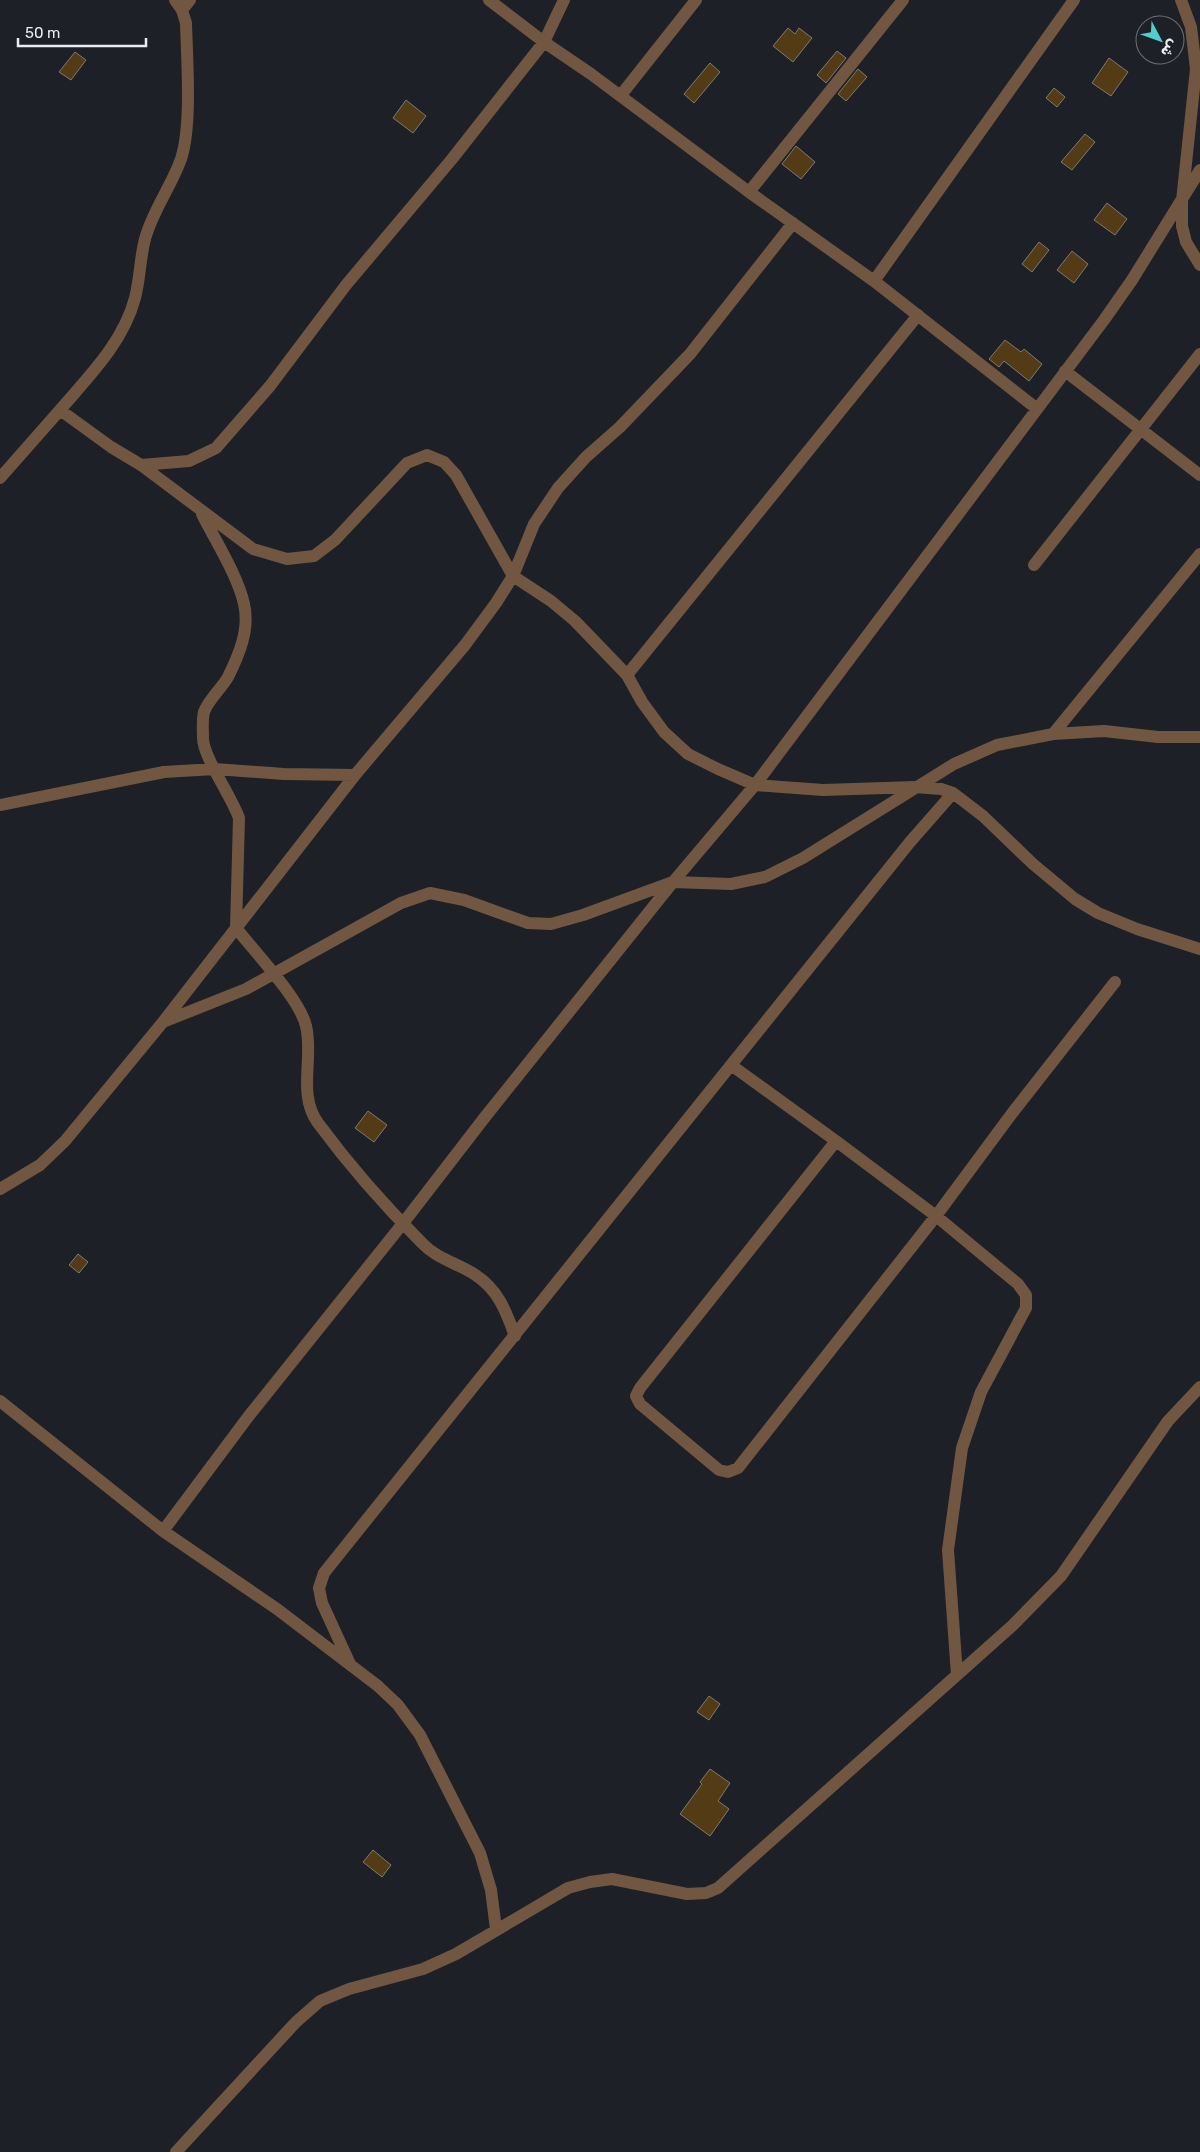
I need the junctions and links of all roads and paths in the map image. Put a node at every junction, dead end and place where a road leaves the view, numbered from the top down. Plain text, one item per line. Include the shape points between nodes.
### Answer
1 (489, 0) edge
2 (564, 0) edge
3 (696, 0) edge
4 (903, 0) edge
5 (1074, 0) edge
6 (1181, 0) edge
7 (182, 3) edge
8 (544, 42) junction
9 (621, 95) junction
10 (1200, 170) edge
11 (749, 192) junction
12 (1182, 201) junction
13 (793, 223) junction
14 (1200, 265) edge
15 (874, 281) junction
16 (918, 315) junction
17 (1200, 354) edge
18 (1065, 371) junction
19 (1036, 408) junction
20 (60, 410) junction
21 (1141, 430) junction
22 (142, 465) junction
23 (1200, 475) edge
24 (0, 478) edge
25 (200, 511) junction
26 (1200, 554) edge
27 (1034, 565) dead end
28 (512, 576) junction
29 (626, 675) junction
30 (1053, 734) junction
31 (1200, 737) edge
32 (215, 770) junction
33 (355, 775) junction
34 (755, 785) junction
35 (915, 787) junction
36 (953, 793) junction
37 (0, 805) edge
38 (674, 882) junction
39 (236, 928) junction
40 (1200, 950) edge
41 (274, 975) junction
42 (1115, 982) dead end
43 (163, 1022) junction
44 (731, 1065) junction
45 (836, 1141) junction
46 (0, 1189) edge
47 (936, 1216) junction
48 (404, 1222) junction
49 (515, 1336) junction
50 (1200, 1387) edge
51 (0, 1401) edge
52 (163, 1531) junction
53 (350, 1664) junction
54 (957, 1675) junction
55 (496, 1929) junction
56 (176, 2152) edge

1 - 8 street
2 - 8 street
3 - 9 street
4 - 11 street
5 - 15 street
6 - 12 street via 1191,27 1196,69
7 - 20 street via 187,64 186,130 181,157 145,239 136,297 129,319 110,352
8 - 9 street
8 - 22 street via 452,159 346,285 270,386 216,448 189,460
9 - 11 street
10 - 12 street
11 - 13 street
12 - 14 street via 1186,242
12 - 18 street via 1132,280
13 - 15 street
13 - 28 street via 690,354 558,488 534,524
15 - 16 street
16 - 19 street
16 - 29 street
17 - 21 street
18 - 19 street
18 - 21 street
19 - 34 street
20 - 22 street
20 - 24 street
21 - 23 street
21 - 27 street
22 - 25 street
25 - 28 street via 253,549 287,560 314,556 334,540 406,463 427,455 444,462 456,474
25 - 32 street via 236,580 244,604 245,630 237,659 204,710 203,741
26 - 30 street
28 - 29 street via 552,601
28 - 33 street via 464,645
29 - 34 street via 664,732 688,754
30 - 31 street via 1104,731 1158,738
30 - 35 street via 997,745 954,764
32 - 33 street
32 - 37 street via 164,772
32 - 39 street via 234,802 239,818
33 - 39 street
34 - 35 street via 823,790
34 - 38 street
35 - 36 street
35 - 38 street via 803,858 765,877 732,884
36 - 40 street via 1075,899 1098,913 1137,929
36 - 44 street
38 - 41 street via 551,924 528,923 464,900 430,892 401,903
38 - 48 street
39 - 41 street
39 - 43 street
41 - 43 street via 246,990
41 - 48 street via 300,1008 307,1026 307,1089 309,1106 316,1121 357,1172
42 - 47 street
43 - 46 street via 65,1141 40,1165
44 - 45 street
44 - 49 street
45 - 47 street
45 - 47 street via 636,1396 640,1404 719,1470 728,1472 738,1468
47 - 54 street via 1018,1284 1026,1295 1026,1308 981,1392 962,1448 948,1550
48 - 49 street via 437,1256 474,1274 493,1289 505,1307
48 - 52 street via 248,1417
49 - 53 street via 324,1573 318,1588 322,1603
50 - 54 street via 1168,1421 1060,1576 1013,1625
51 - 52 street
52 - 53 street via 246,1586
53 - 55 street via 398,1705 420,1735 480,1853 491,1890
54 - 55 street via 718,1888 706,1893 687,1894 612,1879 590,1882 568,1888
55 - 56 street via 456,1954 423,1969 349,1989 320,2001 296,2022

